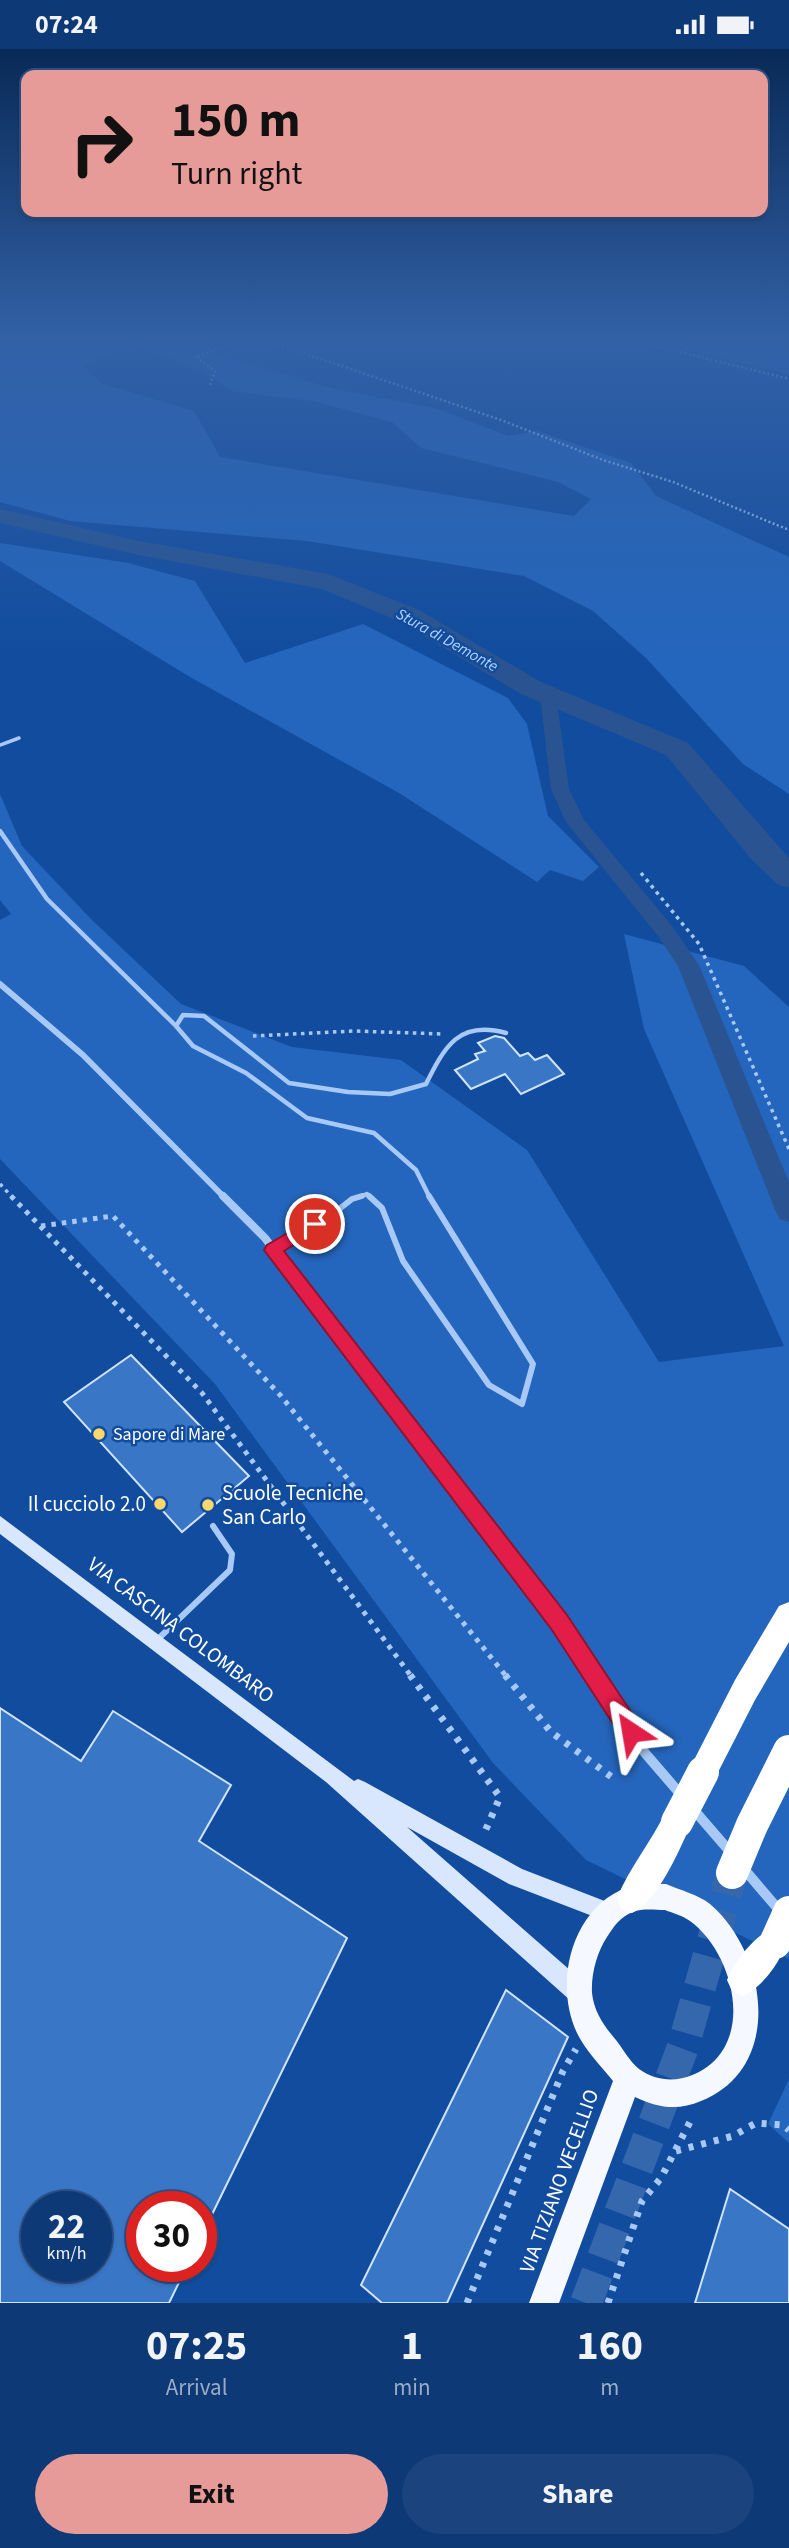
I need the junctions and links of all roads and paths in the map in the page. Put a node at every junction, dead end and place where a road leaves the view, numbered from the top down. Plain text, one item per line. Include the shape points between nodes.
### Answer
1 (565, 445) edge
2 (789, 530) edge
3 (19, 738) dead end
4 (0, 745) edge
5 (0, 831) edge
6 (641, 873) dead end
7 (0, 984) edge
8 (176, 1027) junction
9 (506, 1033) dead end
10 (227, 1034) junction
11 (458, 1034) junction
12 (789, 1149) edge
13 (0, 1185) edge
14 (338, 1210) joint
15 (41, 1226) junction
16 (273, 1250) junction
17 (0, 1524) edge
18 (213, 1526) dead end
19 (789, 1616) edge
20 (156, 1641) junction
21 (789, 1751) edge
22 (333, 1775) junction
23 (617, 1781) dead end
24 (475, 1854) junction
25 (732, 1873) tunnel mouth
26 (620, 1905) junction
27 (789, 1912) edge
28 (782, 1932) edge
29 (743, 1980) junction
30 (579, 1993) junction
31 (588, 2027) junction
32 (628, 2078) junction
33 (709, 2084) junction
34 (789, 2130) edge
35 (675, 2151) junction
36 (467, 2303) edge
37 (544, 2303) edge
38 (608, 2303) edge

1 - 2 path via 673,482
3 - 4 lane
5 - 8 lane via 47,899
6 - 12 path via 699,944
7 - 16 street via 83,1055
8 - 10 lane via 183,1015 204,1016
8 - 14 lane via 193,1046 246,1073 307,1118 374,1133 416,1170 439,1216 533,1364 522,1404 489,1385 403,1261 382,1208 367,1194
9 - 11 lane via 491,1027
10 - 11 path
10 - 11 lane via 289,1083 390,1094 426,1084 441,1054
13 - 15 path
14 - 16 street
15 - 23 path via 113,1216 281,1396 551,1732
15 - 24 path via 202,1393 500,1797
16 - 28 street via 559,1623 645,1753
17 - 20 main road, VIA CASCINA COLOMBARO
18 - 20 lane via 233,1554 230,1570
19 - 26 highway, bridge via 745,1690 661,1854
20 - 22 main road, VIA CASCINA COLOMBARO
21 - 25 highway, bridge
22 - 24 main road, VIA CASCINA COLOMBARO
22 - 30 main road, VIA CASCINA COLOMBARO
24 - 26 main road, VIA CASCINA COLOMBARO via 516,1877
26 - 29 main road via 666,1897 699,1912 726,1941
26 - 30 main road via 585,1946
27 - 28 highway, bridge
28 - 29 highway
29 - 33 main road via 742,2040 729,2066
30 - 31 main road
31 - 32 main road
31 - 36 path via 563,2071
32 - 33 main road via 655,2092 684,2094
32 - 37 main road, VIA TIZIANO VECELLIO
33 - 35 path
34 - 35 path via 783,2125 756,2123 733,2136
35 - 38 path via 642,2201

